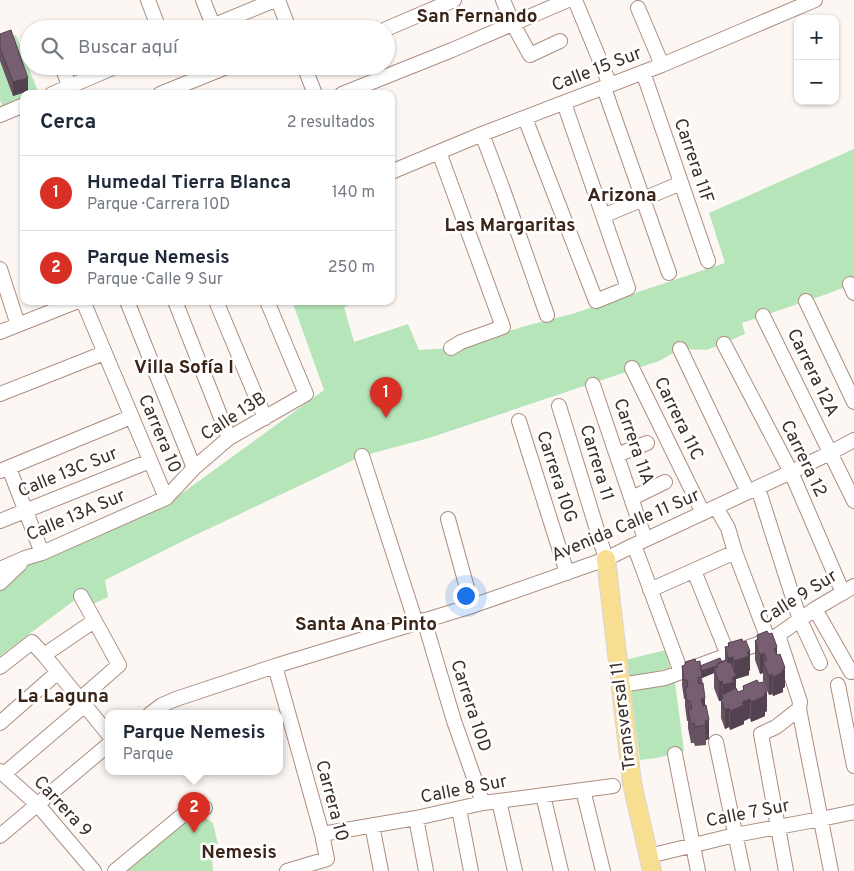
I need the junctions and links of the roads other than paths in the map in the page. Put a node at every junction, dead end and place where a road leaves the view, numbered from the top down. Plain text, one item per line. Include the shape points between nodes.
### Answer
1 (148, 0) edge
2 (203, 0) edge
3 (276, 0) edge
4 (454, 0) edge
5 (502, 0) edge
6 (568, 0) edge
7 (575, 0) edge
8 (814, 0) edge
9 (252, 4) edge
10 (638, 8) dead end
11 (155, 20) edge
12 (207, 20) edge
13 (222, 20) edge
14 (285, 20) edge
15 (513, 24) junction
16 (395, 25) edge
17 (560, 41) dead end
18 (662, 65) junction
19 (395, 72) edge
20 (643, 72) junction
21 (65, 75) edge
22 (95, 75) edge
23 (207, 75) edge
24 (308, 75) edge
25 (388, 75) edge
26 (69, 86) junction
27 (607, 86) junction
28 (60, 90) edge
29 (170, 90) edge
30 (313, 90) edge
31 (352, 90) edge
32 (564, 103) junction
33 (20, 107) edge
34 (0, 115) edge
35 (525, 118) junction
36 (482, 134) junction
37 (440, 152) junction
38 (395, 170) edge
39 (681, 183) junction
40 (643, 199) junction
41 (603, 216) junction
42 (708, 261) dead end
43 (0, 269) edge
44 (669, 273) dead end
45 (806, 301) dead end
46 (68, 305) edge
47 (85, 305) edge
48 (129, 305) edge
49 (178, 305) edge
50 (218, 305) edge
51 (269, 305) edge
52 (547, 315) dead end
53 (763, 316) dead end
54 (18, 325) junction
55 (0, 332) edge
56 (724, 344) dead end
57 (451, 348) dead end
58 (680, 349) dead end
59 (104, 352) junction
60 (632, 368) dead end
61 (594, 386) dead end
62 (0, 394) edge
63 (854, 402) edge
64 (559, 406) dead end
65 (132, 417) junction
66 (265, 418) junction
67 (519, 421) dead end
68 (229, 438) junction
69 (854, 440) edge
70 (647, 443) dead end
71 (830, 453) junction
72 (617, 455) junction
73 (362, 456) dead end
74 (150, 461) junction
75 (194, 468) junction
76 (4, 470) edge
77 (791, 472) junction
78 (665, 482) dead end
79 (753, 490) junction
80 (166, 498) junction
81 (632, 498) junction
82 (854, 501) edge
83 (716, 507) junction
84 (25, 510) junction
85 (703, 513) junction
86 (448, 519) dead end
87 (0, 521) edge
88 (640, 542) junction
89 (735, 552) junction
90 (42, 553) junction
91 (25, 558) junction
92 (606, 559) junction
93 (0, 568) edge
94 (694, 571) junction
95 (567, 573) junction
96 (0, 583) edge
97 (650, 590) junction
98 (848, 590) edge
99 (81, 596) dead end
100 (472, 606) junction
101 (815, 609) junction
102 (800, 620) junction
103 (94, 621) junction
104 (420, 622) junction
105 (773, 637) junction
106 (44, 655) junction
107 (728, 655) junction
108 (820, 663) dead end
109 (275, 666) junction
110 (0, 667) edge
111 (58, 672) junction
112 (681, 672) junction
113 (851, 672) dead end
114 (838, 685) dead end
115 (621, 686) junction
116 (82, 702) junction
117 (799, 709) junction
118 (155, 710) edge
119 (0, 723) edge
120 (105, 730) edge
121 (716, 742) dead end
122 (105, 747) edge
123 (675, 754) dead end
124 (854, 766) edge
125 (2, 772) edge
126 (613, 786) dead end
127 (583, 790) junction
128 (543, 795) junction
129 (499, 801) junction
130 (483, 803) junction
131 (38, 805) junction
132 (205, 808) dead end
133 (459, 808) junction
134 (854, 812) edge
135 (416, 818) junction
136 (821, 819) junction
137 (372, 825) junction
138 (778, 827) junction
139 (322, 834) junction
140 (735, 835) junction
141 (0, 836) edge
142 (693, 844) junction
143 (651, 863) edge
144 (94, 871) edge
145 (116, 871) edge
146 (287, 871) edge
147 (381, 871) edge
148 (426, 871) edge
149 (471, 871) edge
150 (514, 871) edge
151 (561, 871) edge
152 (603, 871) edge
153 (698, 871) edge
154 (743, 871) edge
155 (786, 871) edge
156 (831, 871) edge

1 - 11 street
2 - 12 street
3 - 9 street
3 - 14 street
4 - 16 street
5 - 15 street
6 - 15 street
7 - 27 street
8 - 18 street, Calle 15 Sur
9 - 13 street
10 - 18 street
15 - 17 street via 530,55
15 - 19 street
18 - 20 street, Calle 15 Sur
20 - 27 street, Calle 15 Sur
20 - 39 street, Carrera 11F
21 - 26 street
22 - 26 street
23 - 29 street
24 - 30 street
25 - 31 street
26 - 28 street
27 - 32 street, Calle 15 Sur
27 - 40 street
32 - 35 street, Calle 15 Sur
32 - 41 street
33 - 34 street
35 - 36 street, Calle 15 Sur
35 - 41 street via 596,301 628,288
36 - 37 street, Calle 15 Sur
36 - 52 street
37 - 38 street, Calle 15 Sur
37 - 57 street via 503,327
39 - 40 street
39 - 42 street, Carrera 11F
40 - 41 street
40 - 44 street
43 - 54 street
45 - 63 street
46 - 54 street
47 - 59 street, Carrera 10
48 - 75 street
49 - 68 street
50 - 66 street
51 - 66 street, Calle 13B via 306,394
53 - 71 street, Carrera 12A
54 - 55 street
56 - 77 street, Carrera 12
58 - 79 street
59 - 62 street
59 - 65 street, Carrera 10
60 - 85 street, Carrera 11C
61 - 72 street, Carrera 11A
64 - 92 street, Carrera 11
65 - 74 street, Carrera 10
65 - 76 street
66 - 68 street, Calle 13B
67 - 95 street, Carrera 10G
68 - 75 street, Calle 13B
69 - 71 street, Avenida Calle 11 Sur
70 - 72 street
71 - 77 street, Avenida Calle 11 Sur
71 - 82 street, Carrera 12A
72 - 81 street, Carrera 11A
73 - 104 street, Carrera 10D
74 - 80 street, Carrera 10
74 - 84 street, Calle 13C Sur
75 - 80 street, Calle 13B
76 - 84 street
77 - 79 street, Avenida Calle 11 Sur
77 - 98 street, Carrera 12
78 - 81 street
79 - 83 street, Avenida Calle 11 Sur
79 - 102 street
80 - 90 street, Calle 13A Sur
81 - 88 street, Carrera 11A
83 - 85 street, Avenida Calle 11 Sur
83 - 89 street via 728,528
84 - 87 street, Calle 13C Sur
84 - 90 street
85 - 88 street, Avenida Calle 11 Sur
86 - 100 street
88 - 92 street, Avenida Calle 11 Sur
88 - 97 street, Carrera 11A
89 - 94 street
89 - 105 street
90 - 91 street, Calle 13A Sur
91 - 93 street, Calle 13A Sur
91 - 96 street
92 - 95 street, Avenida Calle 11 Sur
92 - 115 main road, Transversal 11
94 - 97 street
94 - 107 street
95 - 100 street, Avenida Calle 11 Sur
97 - 112 street, Carrera 11A
98 - 101 street, Calle 9 Sur
99 - 103 street
100 - 104 street, Avenida Calle 11 Sur
101 - 102 street, Calle 9 Sur
101 - 113 street
102 - 105 street, Calle 9 Sur
102 - 108 street
103 - 106 street
103 - 116 street via 119,665
104 - 109 street, Avenida Calle 11 Sur
104 - 130 street, Carrera 10D
105 - 107 street, Calle 9 Sur
105 - 117 street via 800,702
106 - 110 street via 32,642
106 - 111 street
107 - 112 street, Calle 9 Sur
109 - 118 street, Avenida Calle 11 Sur via 176,699
109 - 139 street, Carrera 10
111 - 116 street
111 - 119 street
112 - 115 street, Calle 9 Sur
114 - 124 street
115 - 143 main road, Transversal 11 via 632,784
116 - 120 street
116 - 125 street
117 - 136 street
117 - 138 street via 761,734
121 - 140 street
122 - 131 street
123 - 142 street
125 - 131 street, Carrera 9
126 - 127 street, Calle 8 Sur
127 - 128 street, Calle 8 Sur
127 - 152 street
128 - 129 street, Calle 8 Sur
128 - 151 street
129 - 130 street, Calle 8 Sur
129 - 150 street
130 - 133 street, Calle 8 Sur
131 - 141 street
131 - 144 street, Carrera 9
132 - 145 street via 196,804
133 - 135 street, Calle 8 Sur
133 - 149 street
134 - 136 street, Calle 7 Sur
135 - 137 street, Calle 8 Sur
135 - 148 street
136 - 138 street, Calle 7 Sur
136 - 156 street
137 - 139 street, Calle 8 Sur
137 - 147 street
138 - 140 street, Calle 7 Sur
138 - 155 street
139 - 146 street, Carrera 10 via 326,859
140 - 142 street, Calle 7 Sur
140 - 154 street
142 - 143 street, Calle 7 Sur
142 - 153 street

